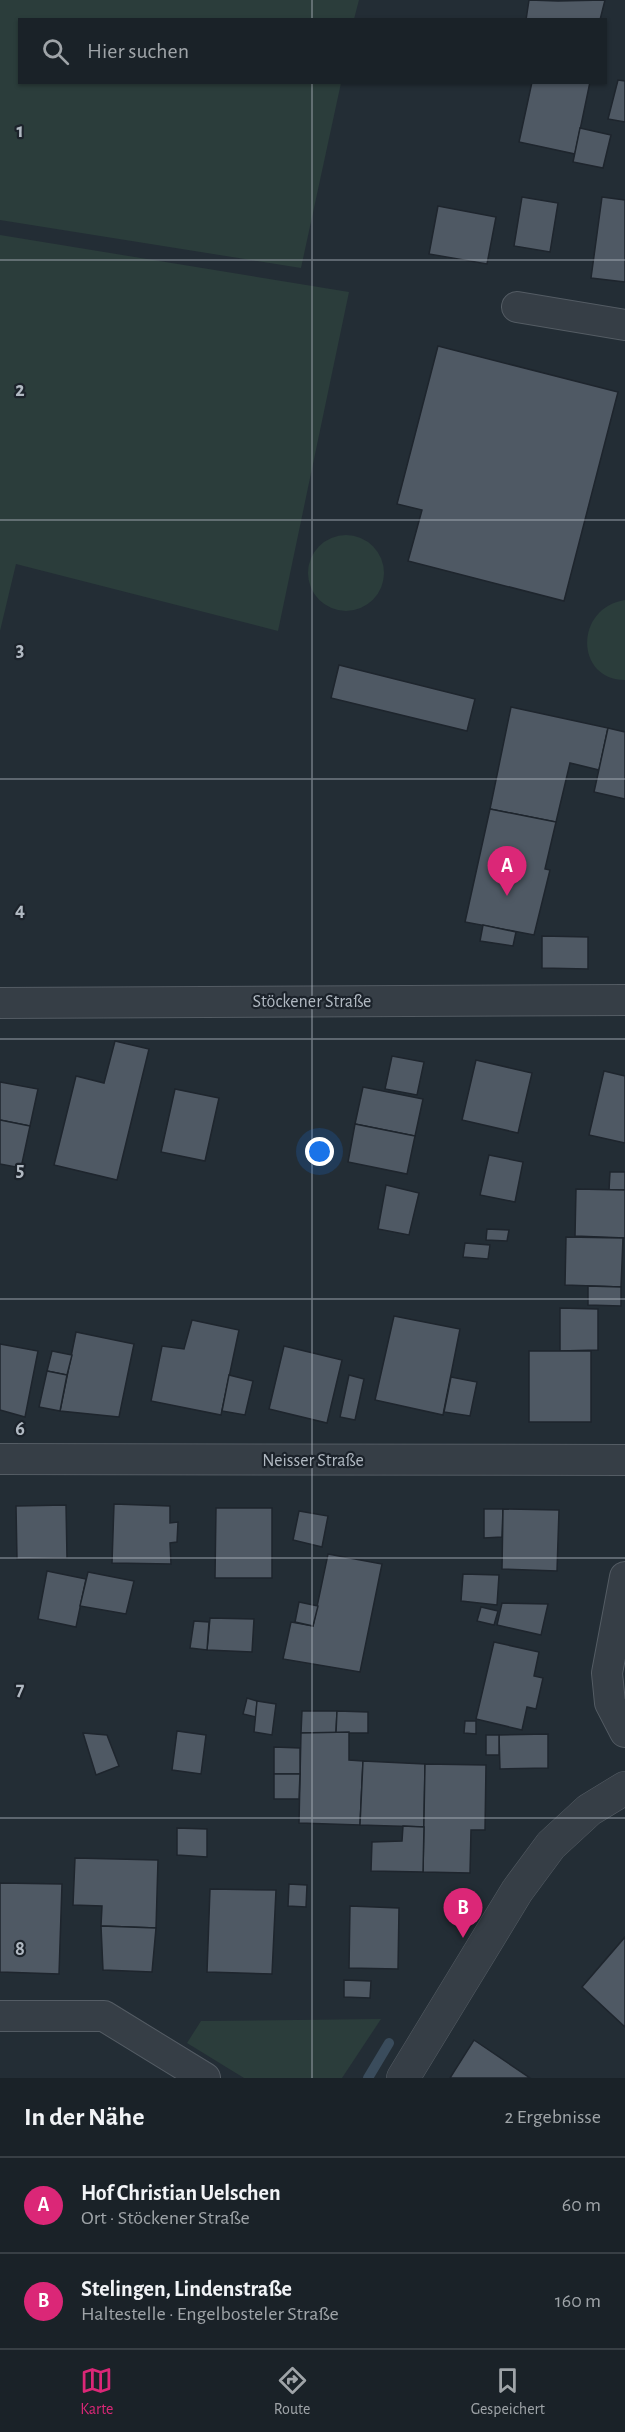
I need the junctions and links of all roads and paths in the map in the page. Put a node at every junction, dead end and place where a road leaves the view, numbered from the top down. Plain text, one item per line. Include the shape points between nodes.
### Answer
1 (517, 307) dead end
2 (625, 324) edge
3 (625, 1000) edge
4 (0, 1003) edge
5 (0, 1459) edge
6 (625, 1460) edge
7 (625, 1577) edge
8 (625, 1732) edge
9 (625, 1788) edge
10 (0, 2016) edge
11 (205, 2078) edge
12 (403, 2078) edge

1 - 2 street
3 - 4 street, Stöckener Straße
5 - 6 street, Neisser Straße
7 - 8 street via 607,1673 610,1703
9 - 12 street via 589,1810 551,1845 518,1891
10 - 11 street via 104,2016

